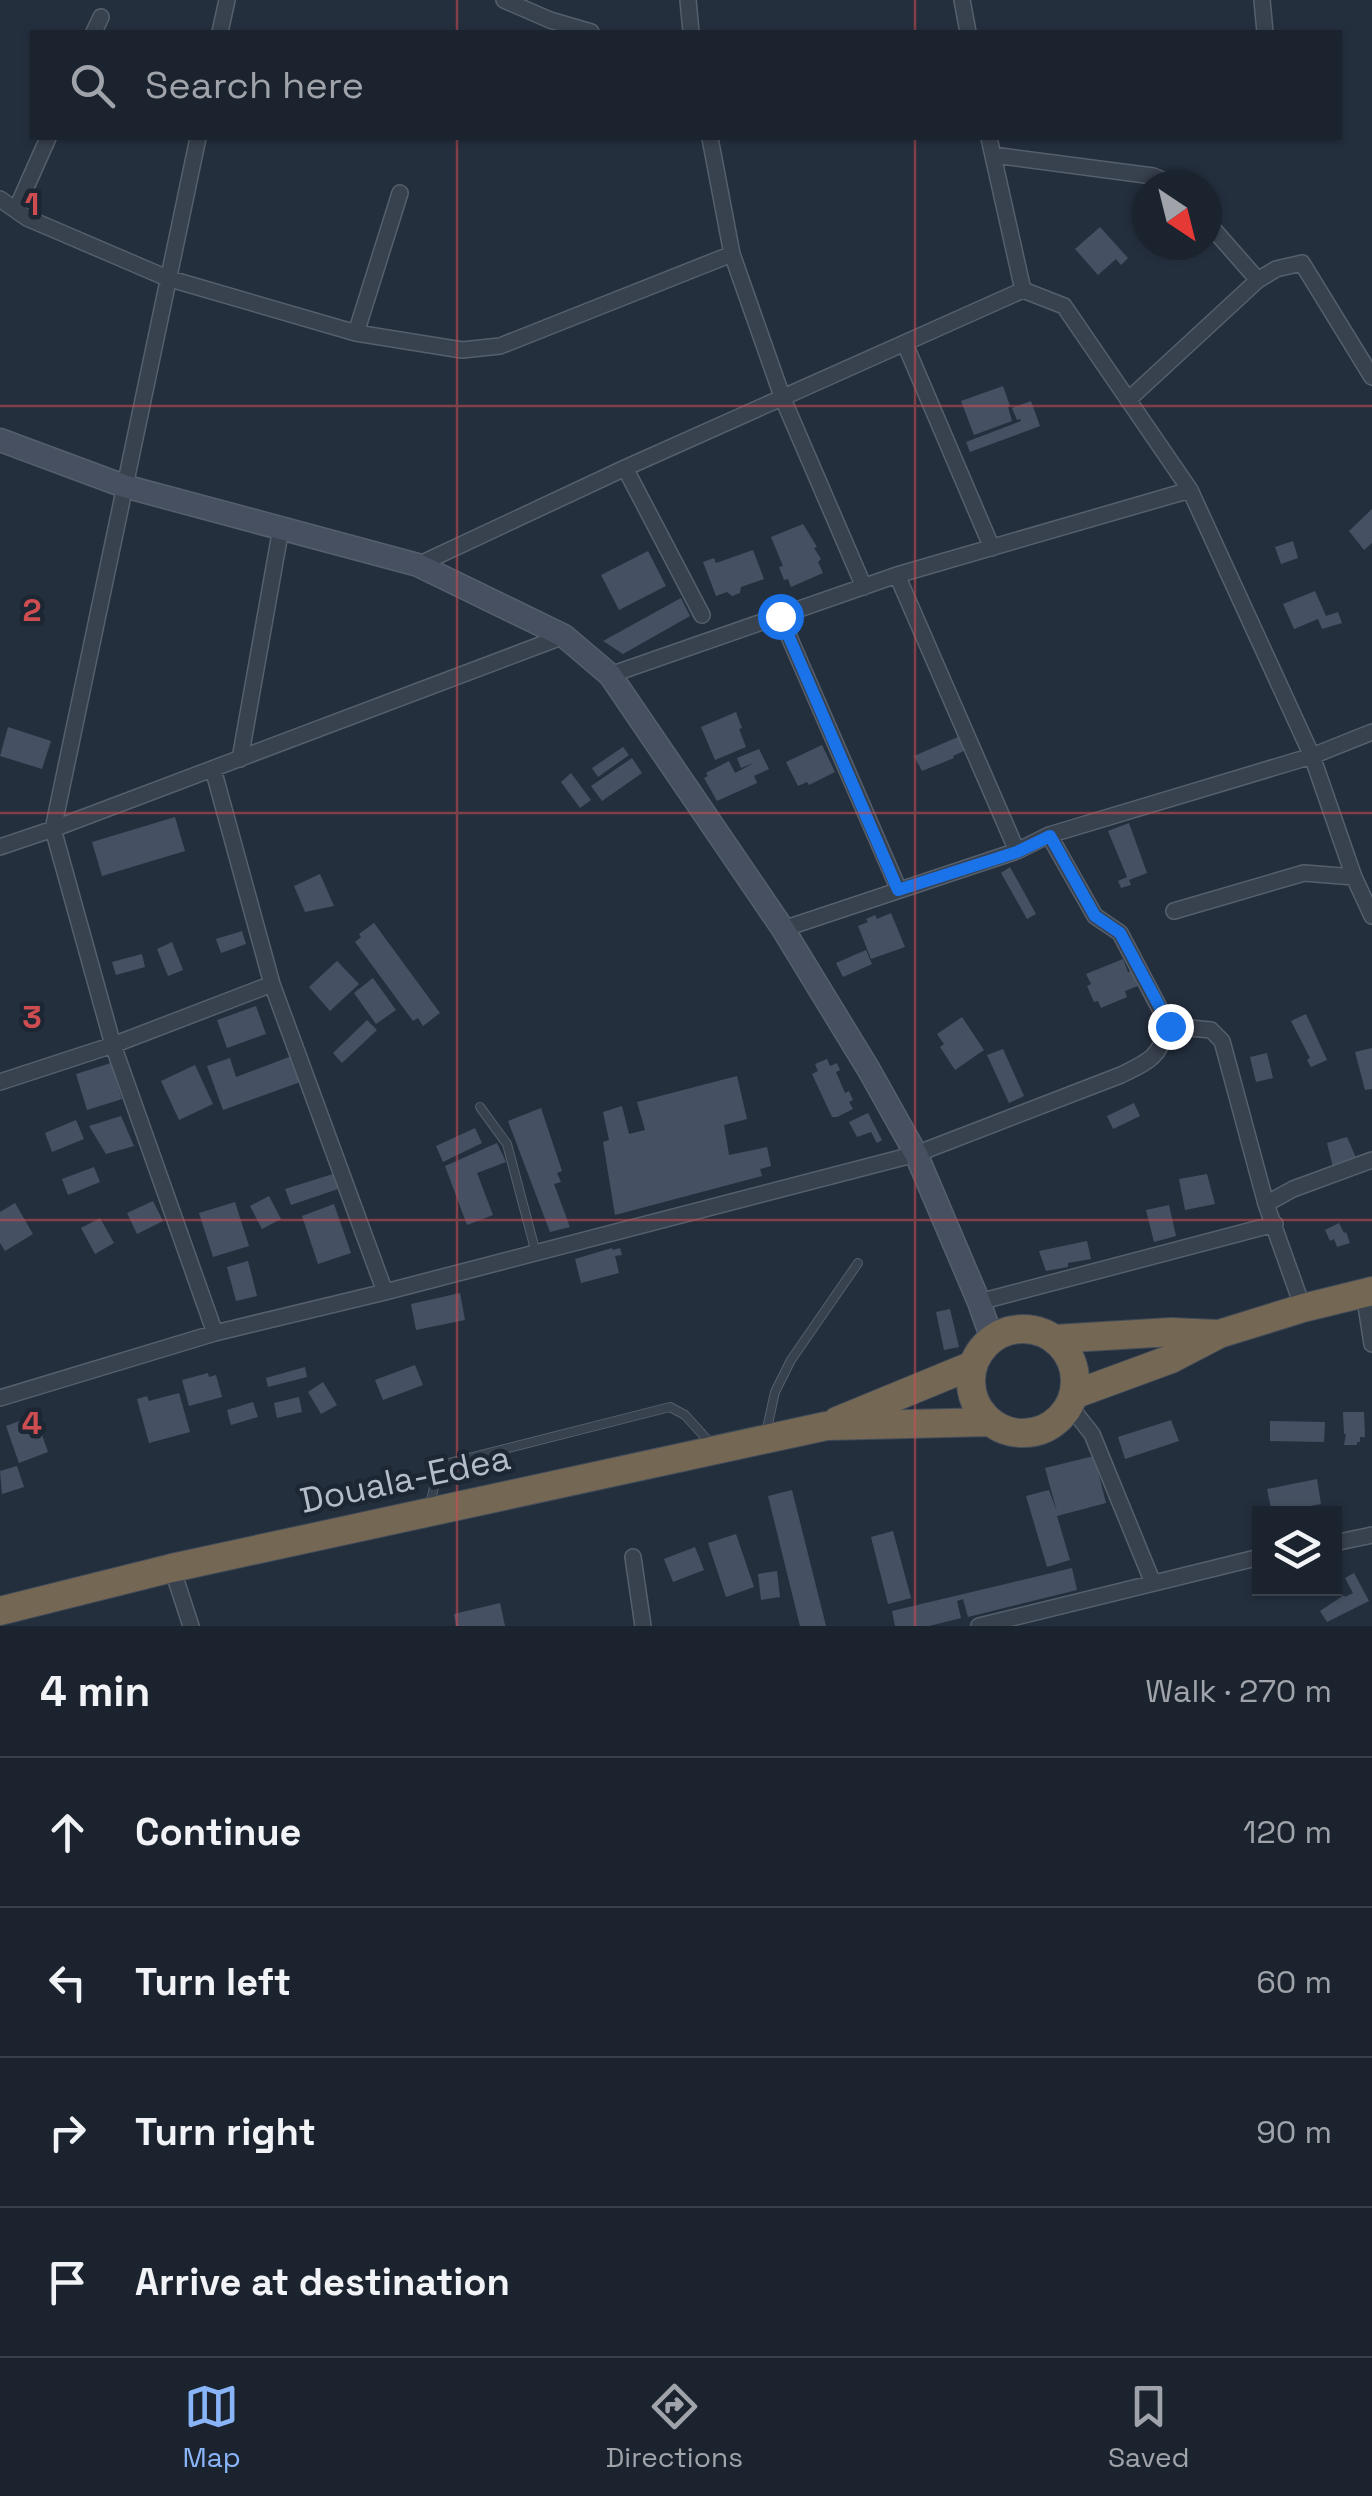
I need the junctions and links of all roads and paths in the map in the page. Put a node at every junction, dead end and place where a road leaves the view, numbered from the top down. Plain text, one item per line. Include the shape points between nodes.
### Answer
1 (228, 0) edge
2 (504, 0) edge
3 (688, 0) edge
4 (962, 0) edge
5 (1262, 0) edge
6 (220, 30) edge
7 (585, 30) edge
8 (691, 30) edge
9 (968, 30) edge
10 (1265, 30) edge
11 (47, 140) edge
12 (198, 140) edge
13 (710, 140) edge
14 (989, 140) edge
15 (993, 156) junction
16 (1132, 173) edge
17 (400, 193) dead end
18 (0, 199) edge
19 (16, 210) junction
20 (1222, 239) edge
21 (732, 254) junction
22 (168, 278) junction
23 (1258, 280) junction
24 (1023, 290) junction
25 (356, 333) junction
26 (905, 344) junction
27 (1372, 377) edge
28 (783, 399) junction
29 (1128, 400) junction
30 (0, 440) edge
31 (625, 468) junction
32 (124, 486) junction
33 (1190, 490) junction
34 (281, 528) junction
35 (992, 548) junction
36 (418, 565) junction
37 (897, 575) junction
38 (864, 587) junction
39 (702, 614) dead end
40 (780, 616) junction
41 (564, 636) junction
42 (610, 675) junction
43 (1372, 732) edge
44 (1312, 756) junction
45 (240, 759) junction
46 (212, 769) junction
47 (54, 830) junction
48 (1050, 836) junction
49 (0, 847) edge
50 (1017, 852) junction
51 (1354, 877) junction
52 (898, 890) junction
53 (1174, 911) dead end
54 (1372, 916) edge
55 (783, 929) junction
56 (272, 984) junction
57 (1170, 1026) junction
58 (112, 1045) junction
59 (0, 1082) edge
60 (480, 1107) dead end
61 (916, 1154) junction
62 (1372, 1160) edge
63 (1266, 1204) junction
64 (1275, 1224) junction
65 (536, 1252) junction
66 (858, 1263) dead end
67 (385, 1292) junction
68 (1368, 1292) edge
69 (980, 1302) junction
70 (1303, 1308) junction
71 (215, 1333) junction
72 (1219, 1334) junction
73 (992, 1339) junction
74 (1054, 1340) junction
75 (1372, 1344) edge
76 (973, 1365) junction
77 (2, 1392) edge
78 (1071, 1400) junction
79 (990, 1422) junction
80 (826, 1426) junction
81 (764, 1439) junction
82 (716, 1449) junction
83 (429, 1512) junction
84 (1372, 1535) edge
85 (1342, 1541) edge
86 (633, 1557) dead end
87 (1252, 1559) edge
88 (172, 1568) junction
89 (1153, 1583) junction
90 (0, 1610) edge
91 (191, 1626) edge
92 (643, 1626) edge
93 (979, 1626) edge

1 - 6 street
2 - 7 street
3 - 8 street
4 - 9 street
5 - 10 street
11 - 19 street
12 - 22 street
13 - 21 street
14 - 15 street
15 - 16 street
15 - 24 street
17 - 25 street
18 - 19 street
19 - 22 street
20 - 23 street
21 - 25 street via 500,346 462,350
21 - 28 street
22 - 25 street
22 - 32 street
23 - 27 street via 1302,264
23 - 29 street
24 - 26 street
24 - 29 street via 1064,306
26 - 28 street
26 - 35 street
28 - 31 street
28 - 38 street
29 - 33 street
30 - 32 main road
31 - 36 street
31 - 39 street
32 - 34 main road
32 - 47 street
33 - 35 street
33 - 44 street
34 - 36 main road
34 - 45 street
35 - 37 street
36 - 41 main road
37 - 38 street
37 - 50 street
38 - 40 street
40 - 42 street
40 - 52 street
41 - 42 main road
41 - 45 street
42 - 55 main road
43 - 44 street
44 - 48 street
44 - 51 street
45 - 46 street
46 - 47 street
46 - 56 street
47 - 49 street
47 - 58 street
48 - 50 street
48 - 57 street via 1095,916 1120,933
50 - 52 street
51 - 53 street via 1304,873
51 - 54 street
52 - 55 street
55 - 61 main road
56 - 58 street
56 - 67 street
57 - 61 street via 1161,1050 1145,1063
57 - 63 street via 1211,1030 1222,1041
58 - 59 street
58 - 71 street
60 - 65 lane via 507,1144
61 - 65 street
61 - 69 main road
62 - 63 street
63 - 64 street
64 - 69 street
64 - 70 street
65 - 67 street
66 - 81 lane via 790,1360
67 - 71 street
68 - 70 highway
68 - 75 street
69 - 73 main road
70 - 72 highway
71 - 77 street
72 - 74 highway
72 - 78 highway
73 - 74 highway via 1024,1329
73 - 76 highway
74 - 78 highway via 1072,1364
76 - 79 highway via 971,1386
76 - 80 highway, Douala-Edea
78 - 79 highway via 1054,1423 1033,1432 1010,1432
78 - 89 street via 1092,1434
79 - 80 highway, Douala-Edea
80 - 81 highway, Douala-Edea
81 - 82 highway, Douala-Edea
82 - 83 highway, Douala-Edea
82 - 83 lane via 670,1407 445,1464
83 - 88 highway, Douala-Edea
84 - 85 street
86 - 92 street
87 - 89 street
88 - 90 highway, Douala-Edea
88 - 91 street
89 - 93 street

